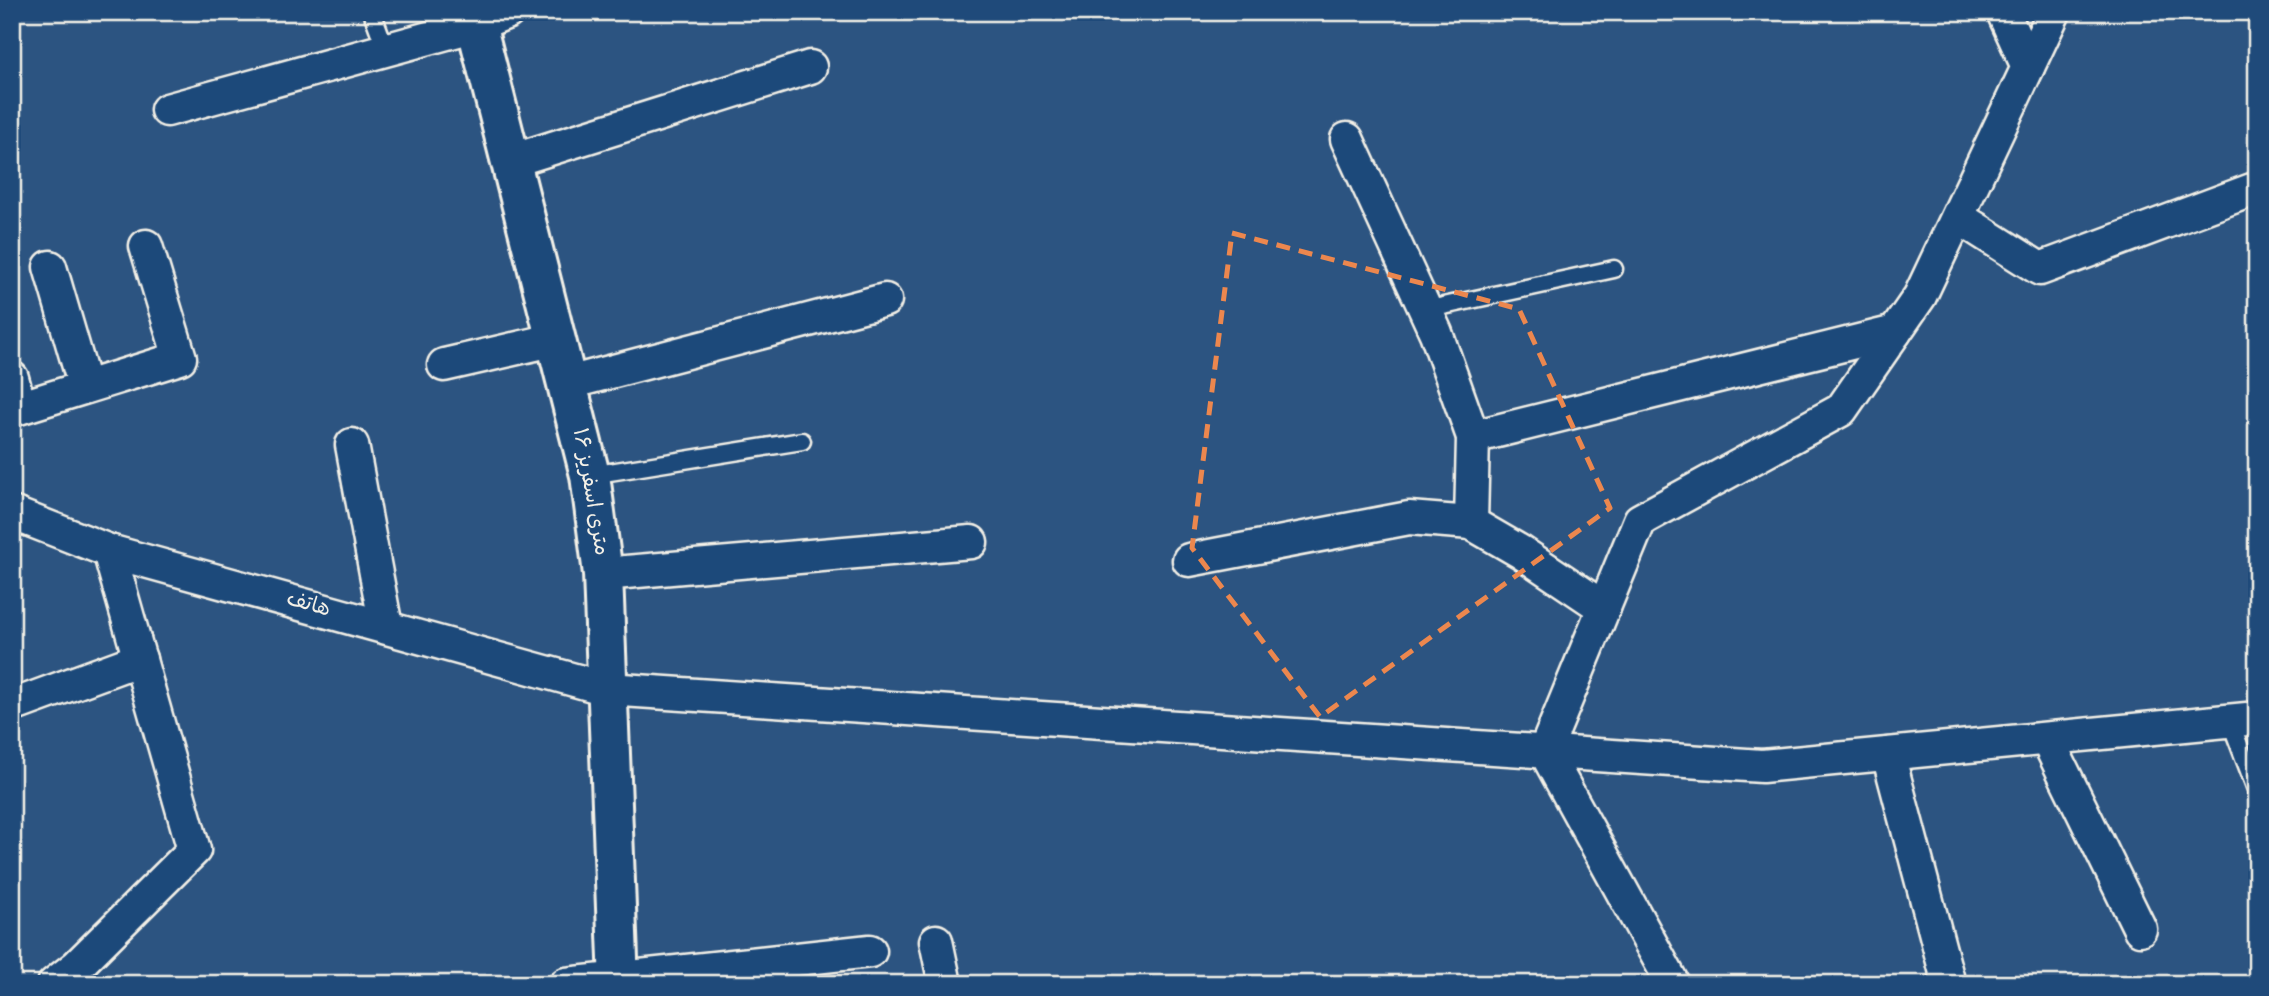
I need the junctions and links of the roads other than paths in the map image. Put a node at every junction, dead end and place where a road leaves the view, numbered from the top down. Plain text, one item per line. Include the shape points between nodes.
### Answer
1 (372, 12) edge
2 (2003, 12) edge
3 (2054, 12) edge
4 (485, 17) edge
5 (386, 50) junction
6 (810, 67) dead end
7 (2028, 67) junction
8 (167, 110) dead end
9 (1347, 139) dead end
10 (512, 160) junction
11 (2257, 188) edge
12 (1958, 217) junction
13 (146, 246) dead end
14 (50, 267) dead end
15 (1614, 268) dead end
16 (885, 300) dead end
17 (1425, 310) junction
18 (1895, 332) junction
19 (557, 339) junction
20 (444, 365) dead end
21 (568, 383) junction
22 (85, 387) junction
23 (15, 398) edge
24 (1473, 437) junction
25 (802, 441) dead end
26 (352, 445) dead end
27 (590, 475) junction
28 (12, 513) edge
29 (1471, 523) junction
30 (971, 542) dead end
31 (109, 551) junction
32 (1189, 560) dead end
33 (603, 574) junction
34 (1604, 608) junction
35 (386, 627) junction
36 (140, 659) junction
37 (607, 689) junction
38 (12, 706) edge
39 (2243, 720) edge
40 (2047, 739) junction
41 (1545, 751) junction
42 (1888, 754) junction
43 (2257, 792) edge
44 (2140, 929) dead end
45 (936, 941) dead end
46 (870, 951) dead end
47 (618, 980) edge
48 (54, 984) edge
49 (566, 984) edge
50 (945, 984) edge
51 (1673, 984) edge
52 (1949, 984) edge

1 - 5 lane
2 - 7 street
3 - 7 street
4 - 5 street
4 - 10 street, ۱۶ متری اسفریز
5 - 8 street
6 - 10 street
7 - 12 street
9 - 17 street
10 - 19 street, ۱۶ متری اسفریز
11 - 12 street via 2040,268
12 - 18 street via 1920,296
13 - 22 street via 180,358
14 - 22 street
15 - 17 lane
16 - 21 street
17 - 24 street
18 - 24 street
18 - 34 street via 1841,410 1640,520
19 - 20 street
19 - 21 street, ۱۶ متری اسفریز
21 - 27 street, ۱۶ متری اسفریز
22 - 23 street
24 - 29 street
25 - 27 lane
26 - 35 street
27 - 33 street, ۱۶ متری اسفریز
28 - 31 street, هاتف
29 - 32 street via 1409,517
29 - 34 street
30 - 33 street
31 - 35 street, هاتف
31 - 36 street
33 - 37 street, ۱۶ متری اسفریز
34 - 41 street
35 - 37 street, هاتف
36 - 38 street
36 - 48 street via 194,850
37 - 41 street, هاتف
37 - 47 street, ۱۶ متری اسفریز
39 - 40 street, هاتف
39 - 43 lane
40 - 42 street, هاتف
40 - 44 street
41 - 42 street, هاتف via 1762,766
41 - 51 street
42 - 52 street
45 - 50 street
46 - 47 street
47 - 49 street

